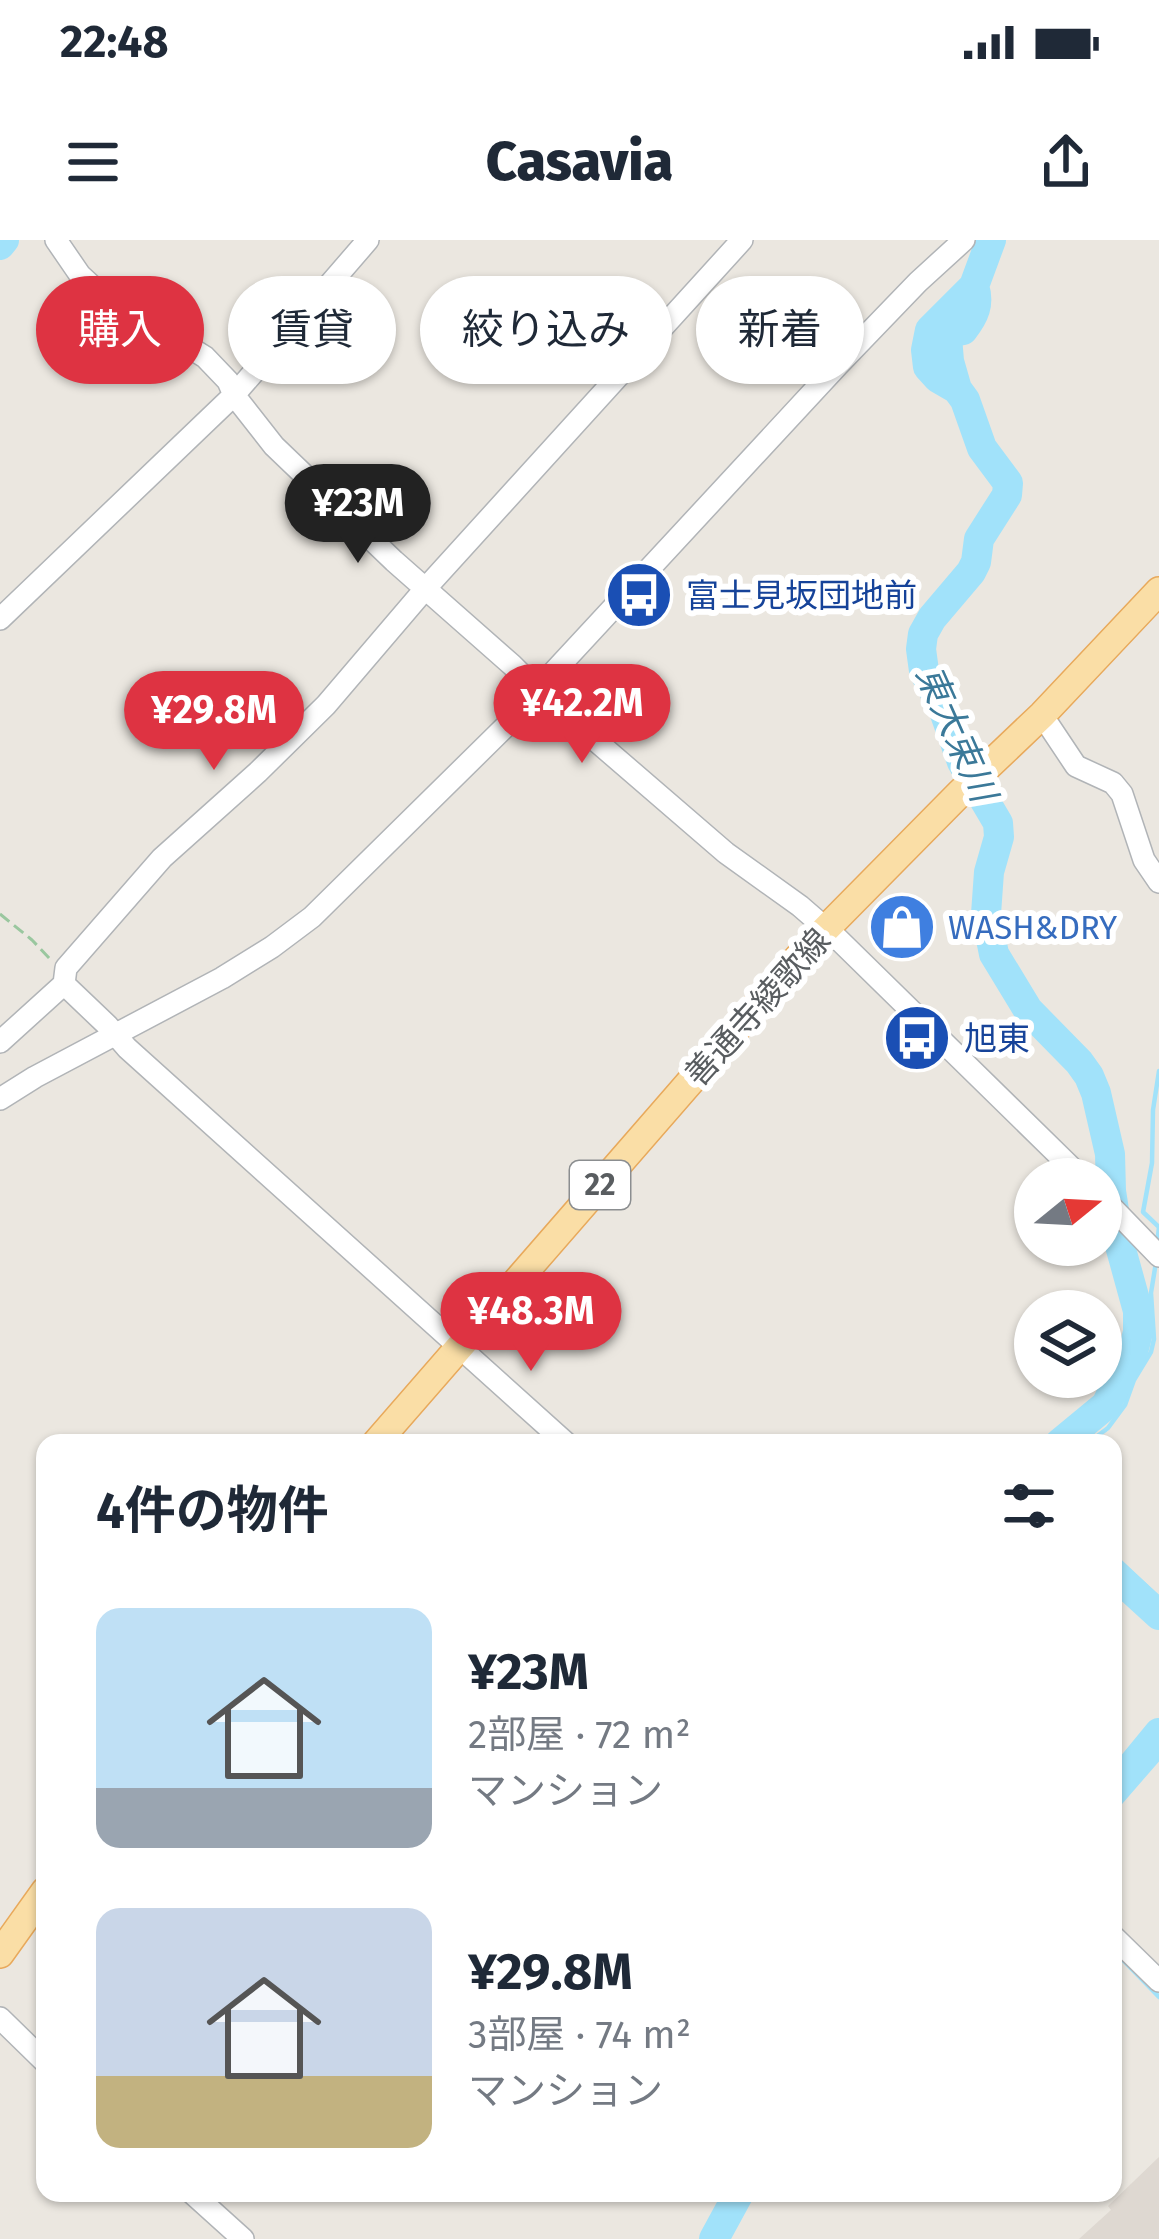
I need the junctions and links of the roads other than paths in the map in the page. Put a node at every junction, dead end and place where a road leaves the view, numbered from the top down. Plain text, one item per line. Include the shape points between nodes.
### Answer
1 (56, 240) edge
2 (368, 240) edge
3 (742, 240) edge
4 (964, 240) edge
5 (234, 395) junction
6 (425, 589) junction
7 (1159, 591) edge
8 (0, 619) edge
9 (537, 690) junction
10 (1042, 716) junction
11 (1159, 882) edge
12 (825, 928) junction
13 (64, 980) junction
14 (115, 1035) junction
15 (0, 1042) edge
16 (0, 1099) edge
17 (1062, 1158) edge
18 (1122, 1218) edge
19 (1159, 1256) edge
20 (459, 1346) junction
21 (384, 1434) edge
22 (556, 1434) edge
23 (36, 1904) edge
24 (1122, 1945) edge
25 (0, 1954) edge
26 (1159, 1981) edge
27 (0, 2018) edge
28 (36, 2053) edge
29 (206, 2202) edge
30 (242, 2239) edge

1 - 5 street via 94,288 205,357
2 - 5 street
3 - 6 street
4 - 9 street
5 - 6 street via 274,446
5 - 8 street
6 - 9 street
6 - 13 street via 326,705 162,858
7 - 10 main road, 善通寺綾歌線 / 22
9 - 12 street
9 - 14 street via 312,916 222,978
10 - 11 street via 1076,766 1122,794
10 - 12 main road, 善通寺綾歌線 / 22
12 - 17 street
12 - 20 main road, 善通寺綾歌線 / 22
13 - 14 street
13 - 15 street
14 - 16 street
14 - 20 street
18 - 19 street
20 - 21 main road, 善通寺綾歌線 / 22
20 - 22 street
23 - 25 main road
24 - 26 street
27 - 28 street
29 - 30 street

